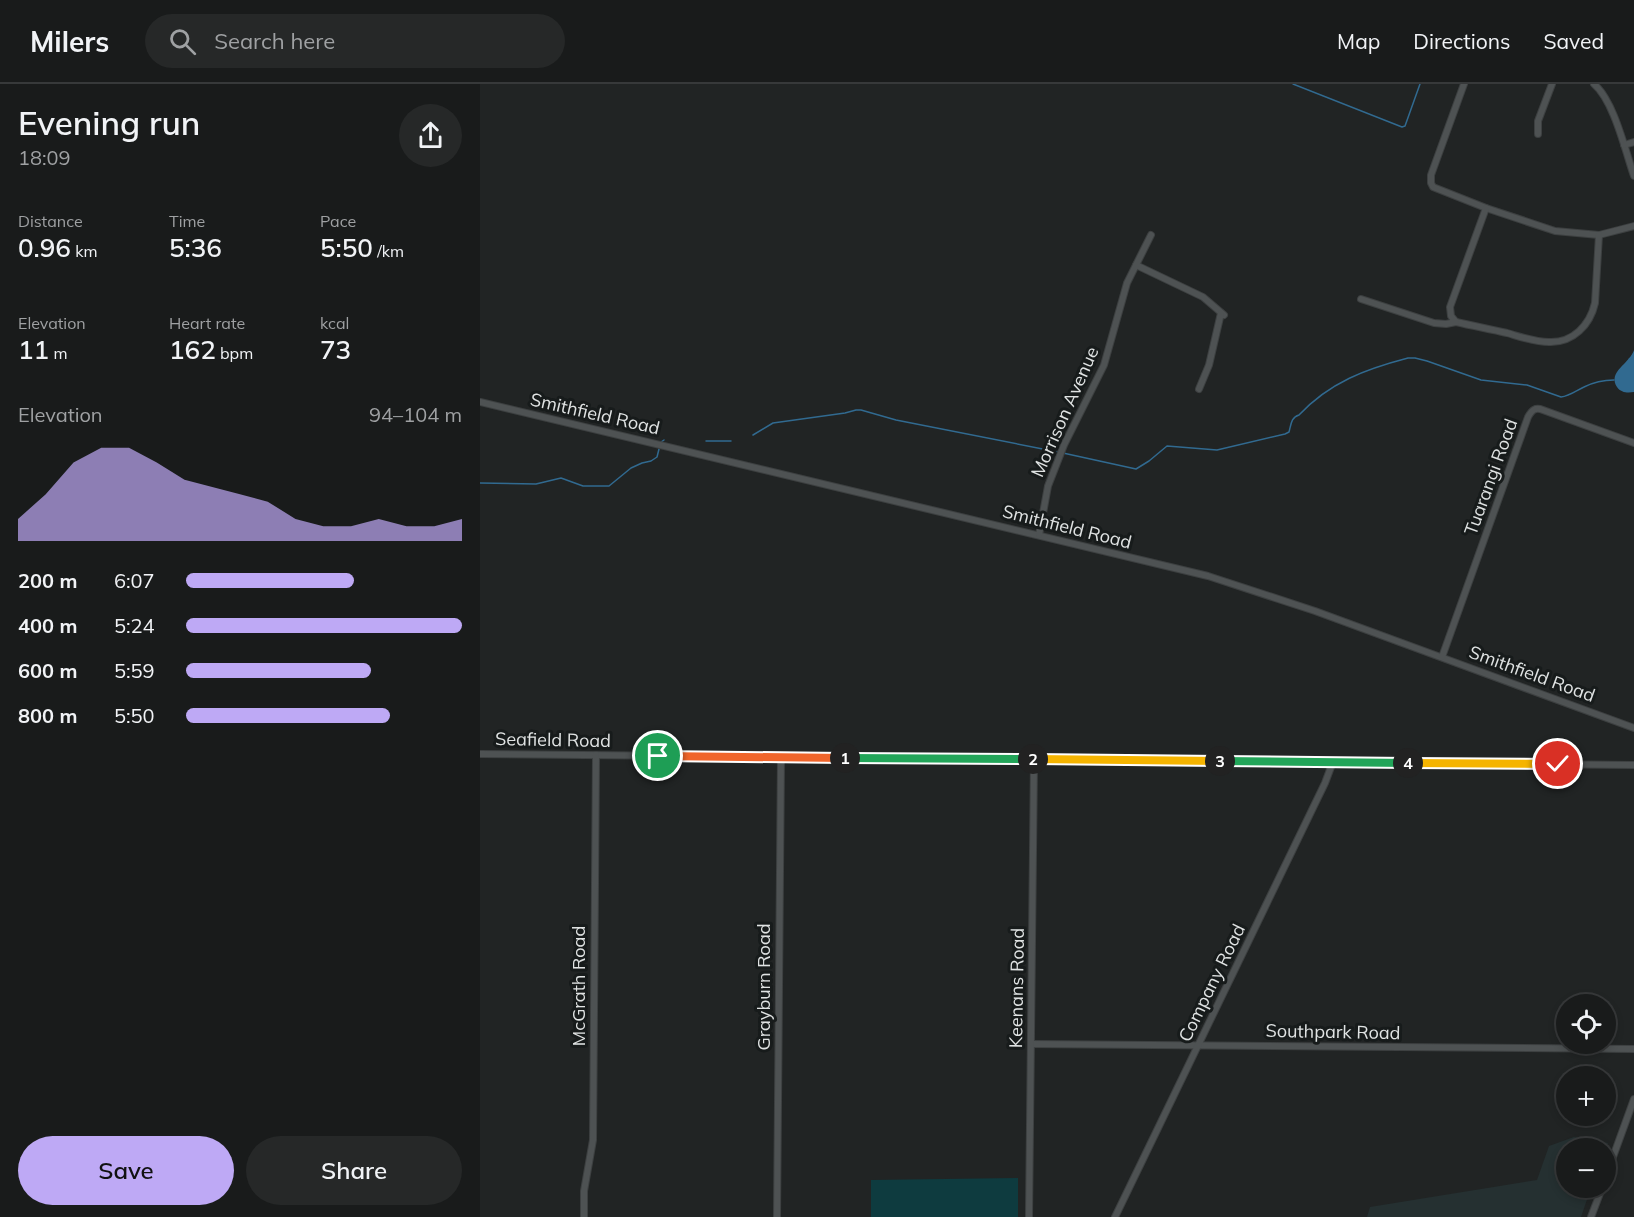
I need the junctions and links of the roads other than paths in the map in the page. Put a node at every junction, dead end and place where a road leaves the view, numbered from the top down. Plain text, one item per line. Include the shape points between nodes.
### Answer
1 (1464, 84) edge
2 (1552, 84) edge
3 (1594, 84) edge
4 (1538, 134) dead end
5 (1634, 142) edge
6 (1624, 145) junction
7 (1634, 176) edge
8 (1486, 208) junction
9 (1634, 226) edge
10 (1151, 235) dead end
11 (1599, 235) junction
12 (1136, 265) junction
13 (1360, 299) dead end
14 (1456, 322) junction
15 (1199, 389) dead end
16 (480, 402) edge
17 (1634, 443) edge
18 (1040, 535) junction
19 (1442, 657) junction
20 (1634, 728) edge
21 (480, 754) edge
22 (596, 755) junction
23 (781, 757) junction
24 (1034, 759) junction
25 (1331, 762) junction
26 (1634, 765) edge
27 (1031, 1044) junction
28 (1198, 1045) junction
29 (1634, 1049) edge
30 (1634, 1099) edge
31 (1616, 1149) edge
32 (1599, 1198) edge
33 (584, 1217) edge
34 (777, 1217) edge
35 (1029, 1217) edge
36 (1115, 1217) edge
37 (1592, 1217) edge

1 - 8 street via 1431,183
2 - 4 street via 1538,121
3 - 6 street via 1608,101
5 - 6 street
6 - 7 street
8 - 11 street via 1555,231
8 - 14 street via 1450,307
9 - 11 street
10 - 12 street, Morrison Avenue
11 - 14 street via 1595,303 1587,323 1576,334 1561,341 1545,342
12 - 15 street via 1203,297 1222,314
12 - 18 street, Morrison Avenue via 1127,283 1104,365 1048,486
13 - 14 street via 1434,323
16 - 18 street, Smithfield Road
17 - 19 street, Tuarangi Road via 1544,410 1532,410
18 - 19 street, Smithfield Road via 1235,584
19 - 20 street, Smithfield Road
21 - 22 street, Seafield Road
22 - 23 street, Seafield Road
22 - 33 street, McGrath Road via 593,1140 584,1191
23 - 24 street, Seafield Road
23 - 34 street, Grayburn Road
24 - 25 street, Seafield Road
24 - 27 street, Keenans Road
25 - 26 street, Seafield Road
25 - 28 street, Company Road
27 - 28 street, Southpark Road
27 - 35 street, Keenans Road
28 - 29 street, Southpark Road
28 - 36 street, Company Road
30 - 31 street
32 - 37 street

